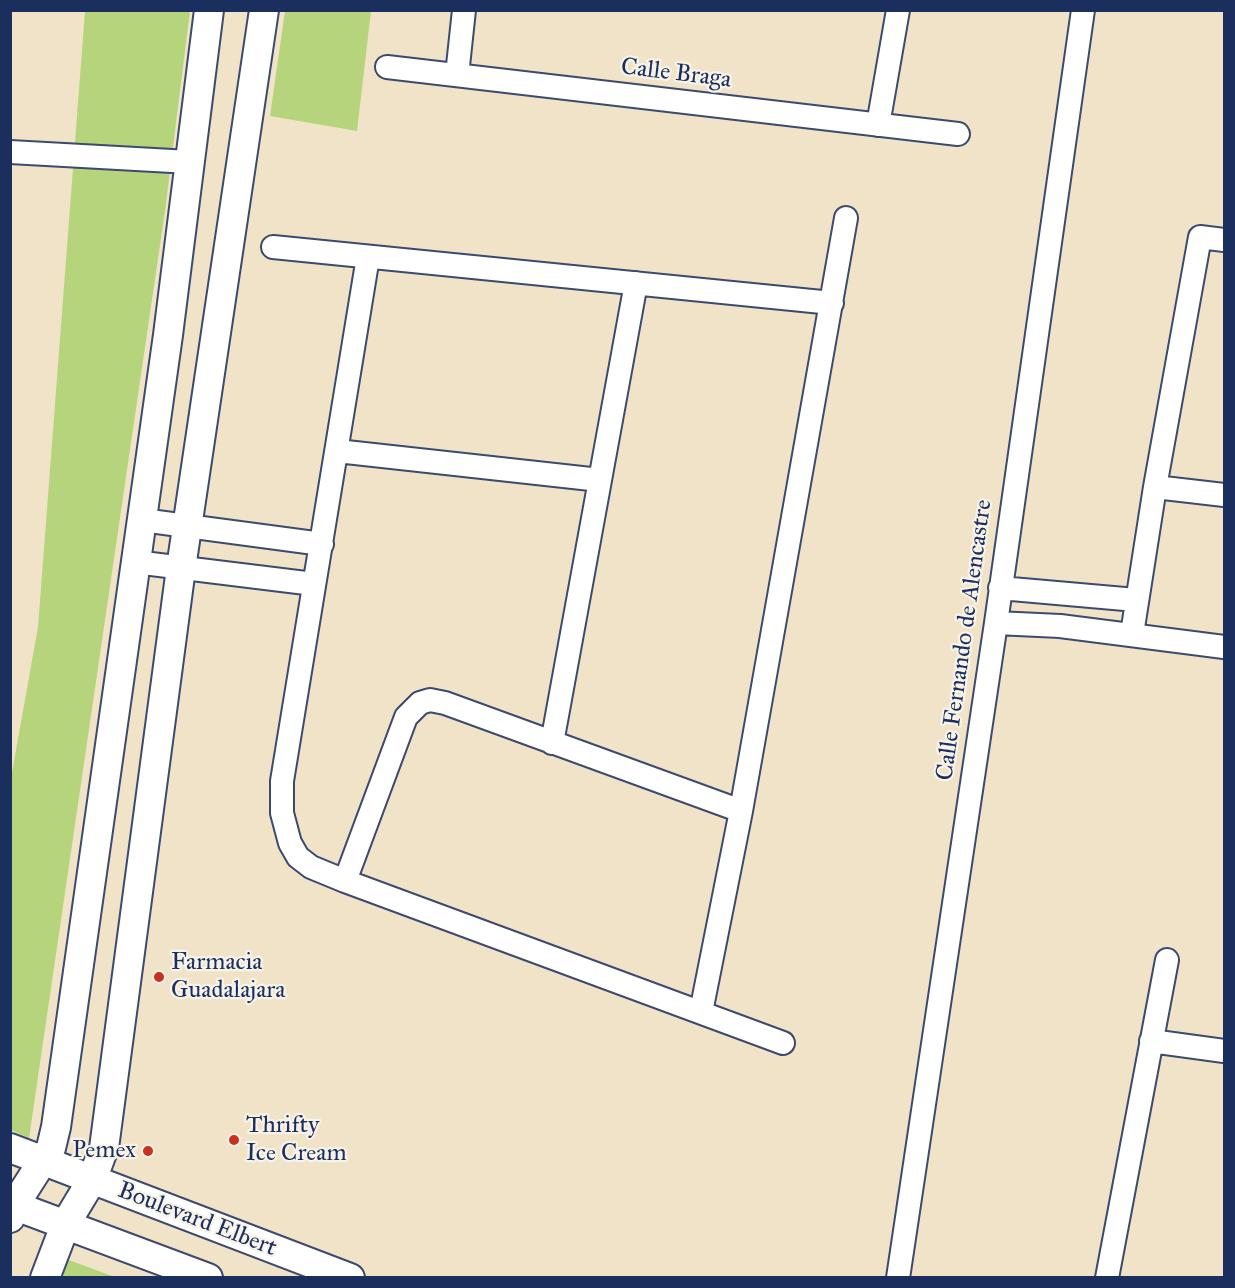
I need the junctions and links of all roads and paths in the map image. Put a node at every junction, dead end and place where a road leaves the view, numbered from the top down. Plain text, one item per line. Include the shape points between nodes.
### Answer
1 (209, 10) edge
2 (264, 10) edge
3 (464, 10) edge
4 (898, 10) edge
5 (1083, 10) edge
6 (387, 67) dead end
7 (457, 75) junction
8 (878, 125) junction
9 (958, 134) dead end
10 (10, 152) edge
11 (190, 162) junction
12 (846, 218) dead end
13 (1224, 240) edge
14 (273, 247) dead end
15 (368, 257) junction
16 (636, 283) junction
17 (832, 303) junction
18 (337, 451) junction
19 (600, 480) junction
20 (1155, 487) junction
21 (1224, 495) edge
22 (142, 520) junction
23 (188, 526) junction
24 (322, 544) junction
25 (135, 562) junction
26 (182, 568) junction
27 (314, 585) junction
28 (1000, 588) junction
29 (1136, 600) junction
30 (996, 623) junction
31 (1132, 634) junction
32 (1224, 647) edge
33 (552, 743) junction
34 (741, 811) junction
35 (345, 881) junction
36 (1167, 960) dead end
37 (701, 1012) junction
38 (1151, 1041) junction
39 (783, 1043) dead end
40 (1224, 1052) edge
41 (10, 1148) edge
42 (44, 1160) junction
43 (92, 1180) junction
44 (12, 1209) edge
45 (66, 1224) junction
46 (45, 1278) edge
47 (208, 1278) edge
48 (350, 1278) edge
49 (898, 1278) edge
50 (1107, 1278) edge

1 - 11 street
2 - 23 street
3 - 7 street
4 - 8 street
5 - 28 street, Calle Fernando de Alencastre
6 - 7 street, Calle Braga
7 - 8 street, Calle Braga
8 - 9 street, Calle Braga
10 - 11 street
11 - 22 street
12 - 17 street
13 - 20 street via 1200,237
14 - 15 street
15 - 16 street
15 - 18 street
16 - 17 street
16 - 19 street
17 - 34 street
18 - 19 street
18 - 24 street
19 - 33 street
20 - 21 street
20 - 29 street
22 - 23 street
22 - 25 street
23 - 24 street
23 - 26 street
24 - 27 street
25 - 26 street
25 - 42 street via 56,1127
26 - 27 street
26 - 43 street via 104,1148
27 - 35 street via 282,781 282,813 298,857
28 - 29 street
28 - 30 street, Calle Fernando de Alencastre
29 - 31 street
30 - 31 street
30 - 49 street, Calle Fernando de Alencastre
31 - 32 street
33 - 34 street
33 - 35 street via 445,703 430,700 420,704 406,717
34 - 37 street
35 - 37 street
36 - 38 street
37 - 39 street
38 - 40 street
38 - 50 street
41 - 42 street, Boulevard Elbert
42 - 43 street, Boulevard Elbert
42 - 44 street
43 - 45 street
43 - 48 street, Boulevard Elbert
44 - 45 street, Boulevard Elbert
45 - 46 street
45 - 47 street, Boulevard Elbert

